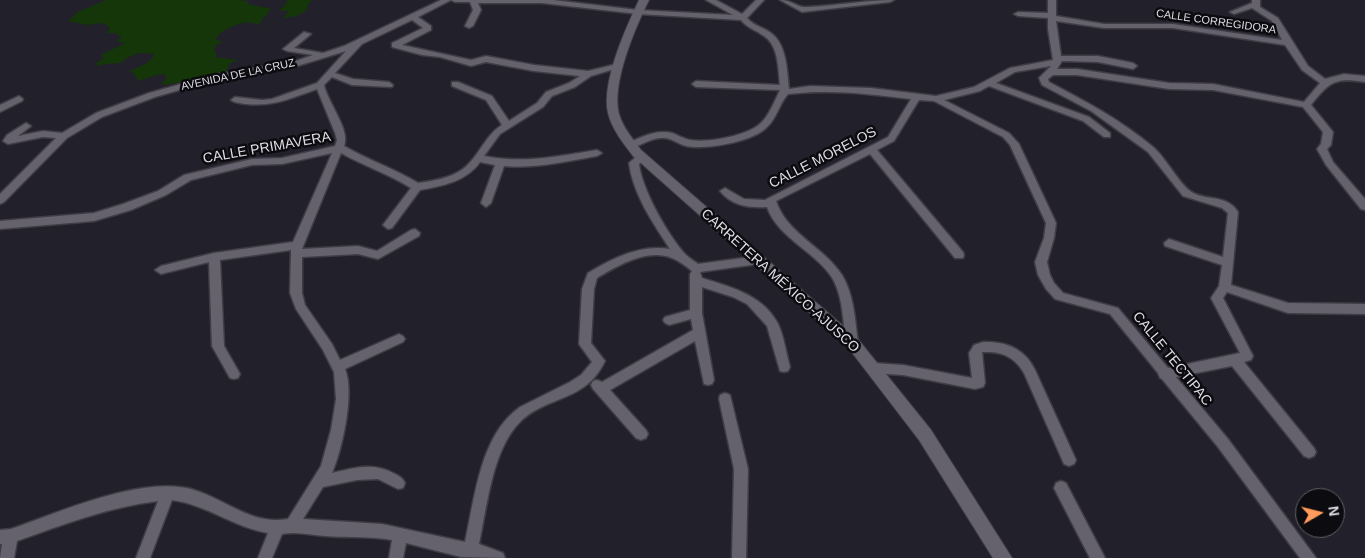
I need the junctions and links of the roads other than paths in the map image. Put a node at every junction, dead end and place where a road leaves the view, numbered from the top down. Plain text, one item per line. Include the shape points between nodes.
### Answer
1 (447, 0) edge
2 (455, 0) edge
3 (710, 0) edge
4 (760, 0) edge
5 (784, 0) edge
6 (890, 0) edge
7 (1052, 0) edge
8 (473, 1) edge
9 (848, 2) edge
10 (1255, 2) edge
11 (641, 6) edge
12 (1234, 12) dead end
13 (1018, 14) dead end
14 (412, 16) junction
15 (1052, 17) junction
16 (743, 18) junction
17 (469, 26) dead end
18 (307, 34) dead end
19 (359, 42) junction
20 (1288, 43) junction
21 (322, 55) junction
22 (1058, 60) junction
23 (1133, 66) dead end
24 (617, 67) junction
25 (1051, 72) junction
26 (330, 74) junction
27 (588, 74) junction
28 (1365, 79) edge
29 (1324, 82) junction
30 (455, 84) dead end
31 (696, 84) dead end
32 (991, 84) junction
33 (320, 85) junction
34 (389, 85) dead end
35 (785, 90) junction
36 (916, 98) junction
37 (19, 99) dead end
38 (936, 99) junction
39 (234, 100) dead end
40 (1306, 105) junction
41 (0, 109) edge
42 (26, 126) dead end
43 (508, 126) junction
44 (1107, 135) dead end
45 (64, 136) junction
46 (631, 145) junction
47 (340, 148) junction
48 (871, 149) junction
49 (598, 153) dead end
50 (642, 157) junction
51 (478, 158) junction
52 (501, 163) junction
53 (417, 187) junction
54 (725, 191) dead end
55 (0, 200) edge
56 (486, 203) dead end
57 (770, 203) junction
58 (1365, 206) edge
59 (0, 225) edge
60 (388, 225) dead end
61 (415, 233) dead end
62 (1169, 243) dead end
63 (296, 249) junction
64 (959, 255) dead end
65 (214, 257) junction
66 (682, 258) junction
67 (758, 260) junction
68 (1228, 262) junction
69 (696, 268) junction
70 (161, 270) dead end
71 (696, 281) junction
72 (1225, 286) junction
73 (1365, 309) edge
74 (696, 313) junction
75 (669, 320) dead end
76 (700, 332) junction
77 (399, 339) dead end
78 (852, 342) junction
79 (1235, 360) junction
80 (339, 366) junction
81 (784, 367) dead end
82 (873, 368) junction
83 (234, 374) dead end
84 (1164, 374) junction
85 (589, 376) junction
86 (708, 380) dead end
87 (601, 389) junction
88 (725, 399) dead end
89 (641, 434) dead end
90 (1309, 452) dead end
91 (1069, 460) dead end
92 (318, 482) junction
93 (398, 482) dead end
94 (1061, 488) dead end
95 (167, 493) junction
96 (292, 525) junction
97 (277, 528) junction
98 (6, 536) edge
99 (400, 536) junction
100 (471, 549) junction
101 (7, 558) edge
102 (143, 558) edge
103 (265, 558) edge
104 (396, 558) edge
105 (498, 558) edge
106 (739, 558) edge
107 (1003, 558) edge
108 (1098, 558) edge
109 (1309, 558) edge

1 - 14 street, AVENIDA DE LA CRUZ
2 - 8 street
3 - 16 street
4 - 16 street
5 - 9 street via 802,10
6 - 9 street
7 - 15 street
8 - 11 street
8 - 17 street via 477,10
10 - 12 street
10 - 20 street via 1256,8 1275,20
11 - 16 street
11 - 24 main road, CARRETERA MÉXICO-AJUSCO
13 - 15 street, CALLE CORREGIDORA
14 - 19 street, AVENIDA DE LA CRUZ
14 - 27 street via 428,28 395,45 471,63 486,59
15 - 20 street, CALLE CORREGIDORA via 1104,26 1172,26
15 - 22 street
16 - 35 street via 769,35 776,44
18 - 21 street via 287,49
19 - 21 street, AVENIDA DE LA CRUZ
19 - 26 street, AVENIDA DE LA CRUZ
20 - 29 street via 1306,68
21 - 45 street, AVENIDA DE LA CRUZ via 294,64 212,78 152,95 99,115
22 - 23 street via 1098,60
22 - 25 street
22 - 32 street via 1013,70
24 - 27 street
24 - 46 main road, CARRETERA MÉXICO-AJUSCO via 611,103 621,130
25 - 40 street via 1084,73 1169,86 1213,87
25 - 68 street via 1043,78 1045,83 1094,109 1151,150 1183,192 1231,208 1234,218
26 - 33 street, AVENIDA DE LA CRUZ
26 - 34 street via 352,82
27 - 43 street via 549,94 540,105
28 - 29 street via 1344,76
29 - 40 street
30 - 43 street via 489,98
31 - 35 street, CALLE TECTIPAC
32 - 38 street
32 - 44 street via 1086,119
33 - 39 street via 274,101
33 - 47 street via 321,95 340,132
35 - 36 street, CALLE TECTIPAC via 871,91
35 - 46 street via 768,122 747,134 701,145 668,135 651,136
36 - 38 street, CALLE TECTIPAC
36 - 48 street, CALLE MORELOS via 891,139
37 - 41 street
38 - 84 street, CALLE TECTIPAC via 1011,139 1051,223 1041,262 1050,286 1059,296 1114,311
40 - 58 street via 1328,132 1322,149 1329,163
42 - 45 street via 8,141 44,134
43 - 51 street via 497,132
45 - 55 street, AVENIDA DE LA CRUZ
46 - 50 main road, CARRETERA MÉXICO-AJUSCO
47 - 53 street, CALLE PRIMAVERA
47 - 59 street, CALLE PRIMAVERA via 282,161 252,162 188,177 162,193 94,217
47 - 63 street
48 - 57 street, CALLE MORELOS via 770,200
48 - 64 street
49 - 52 street via 528,164
50 - 66 street via 634,163 635,176
50 - 67 main road, CARRETERA MÉXICO-AJUSCO
51 - 52 street
51 - 53 street via 466,172 440,184
52 - 56 street
53 - 60 street
54 - 57 street via 743,204
57 - 78 street, CALLE MORELOS via 794,234 838,278
61 - 63 street via 378,255 358,250
62 - 68 street
63 - 65 street
63 - 80 street via 296,293 300,306
65 - 70 street
65 - 83 street via 218,346
66 - 69 street
66 - 85 street via 668,252 639,255 592,276 585,344 599,361 597,370
67 - 69 street
67 - 78 main road, CARRETERA MÉXICO-AJUSCO
68 - 72 street
69 - 71 street
71 - 74 street
71 - 81 street via 751,301 772,324
72 - 73 street via 1288,308
72 - 79 street via 1217,298 1247,356
74 - 75 street
74 - 76 street
76 - 86 street
76 - 87 street
77 - 80 street
78 - 82 main road, CARRETERA MÉXICO-AJUSCO
79 - 84 street
79 - 90 street
80 - 92 street via 342,399 338,430 327,468
82 - 91 street via 903,370 975,384 979,383 974,353 978,348 984,346 1010,351 1021,358 1029,370
82 - 107 main road, CARRETERA MÉXICO-AJUSCO via 925,436
84 - 109 street, CALLE TECTIPAC via 1223,443
85 - 87 street
85 - 100 street via 516,417 500,437 486,480
87 - 89 street
88 - 106 street via 741,469
92 - 93 street via 379,473
92 - 96 street
94 - 108 street
95 - 97 street via 191,496 255,524
95 - 98 street via 128,498
95 - 102 street via 162,514
96 - 97 street
96 - 99 street via 382,531
97 - 103 street
98 - 101 street
99 - 100 street via 461,550
99 - 104 street
100 - 105 street

